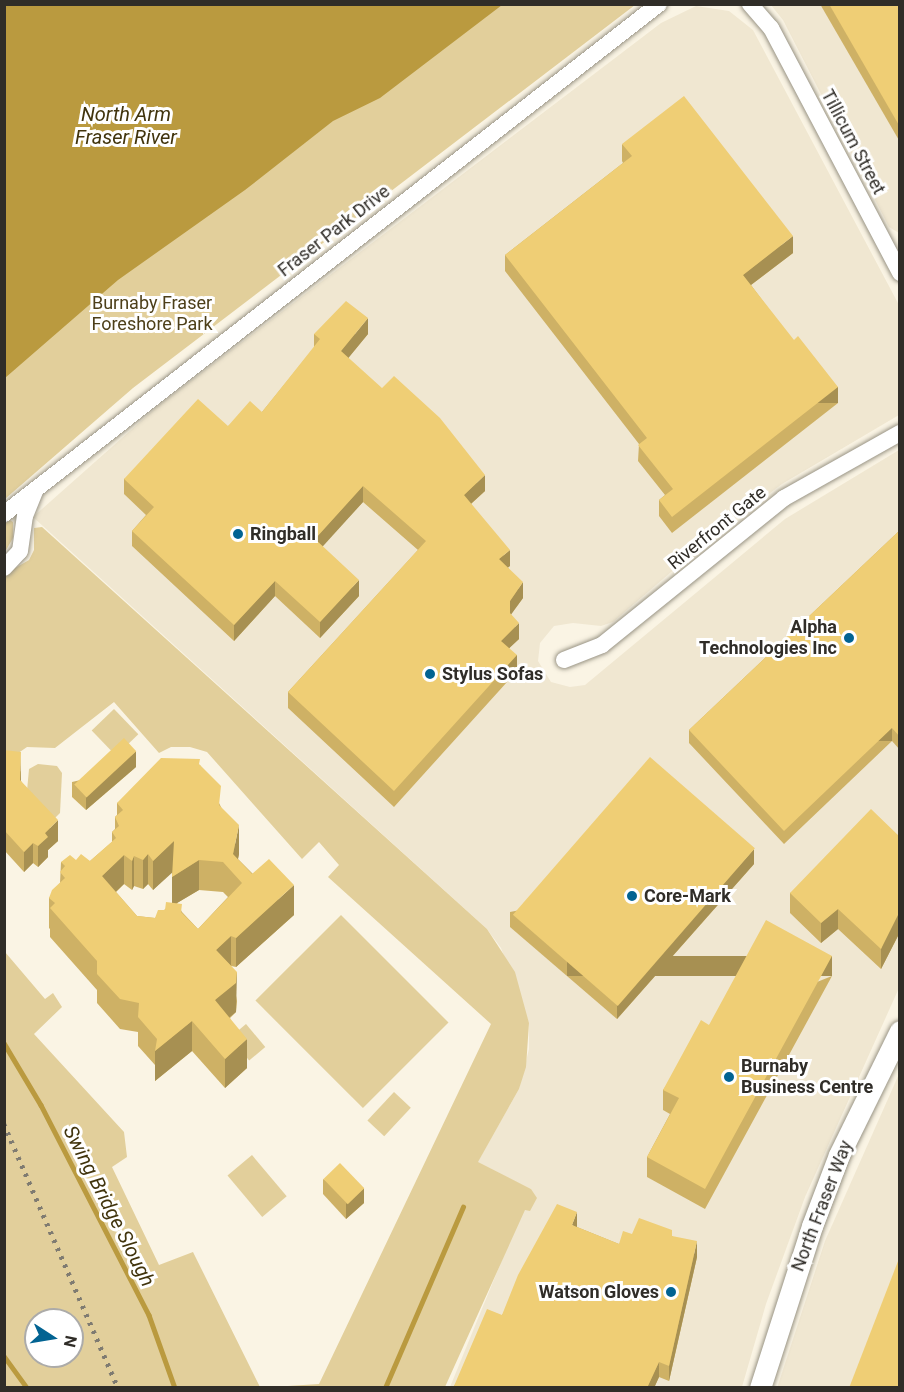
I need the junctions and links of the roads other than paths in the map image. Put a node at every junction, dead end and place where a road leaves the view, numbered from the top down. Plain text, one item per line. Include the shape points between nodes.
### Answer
1 (659, 4) edge
2 (750, 4) edge
3 (894, 251) edge
4 (900, 273) edge
5 (900, 433) edge
6 (35, 491) junction
7 (4, 514) edge
8 (4, 568) edge
9 (564, 660) dead end
10 (900, 1030) edge
11 (760, 1388) edge

1 - 6 street, Fraser Park Drive
2 - 3 street, Tillicum Street via 771,28
3 - 4 street, Tillicum Street
5 - 9 street, Riverfront Gate via 784,498 602,645
6 - 7 street, Fraser Park Drive
6 - 8 street via 25,516 20,551
10 - 11 street, North Fraser Way via 839,1155

